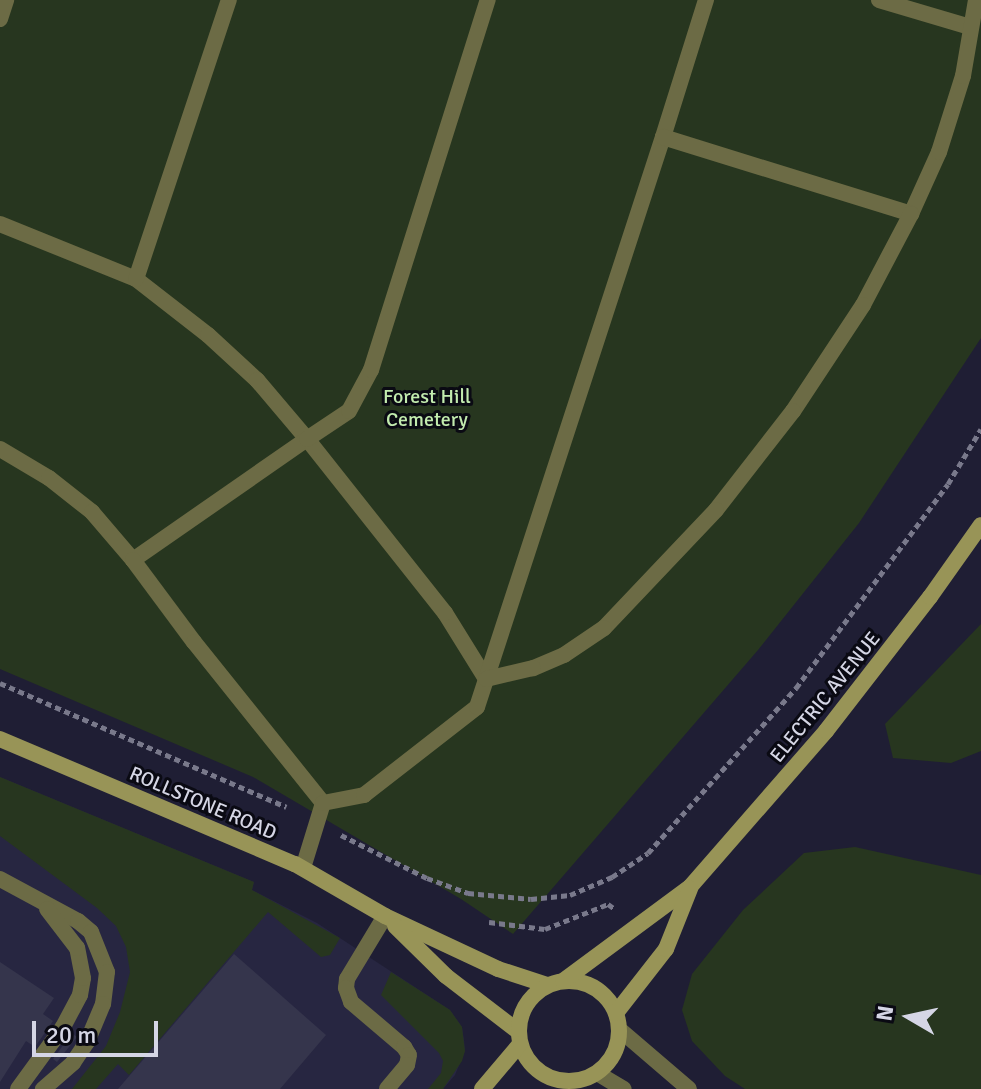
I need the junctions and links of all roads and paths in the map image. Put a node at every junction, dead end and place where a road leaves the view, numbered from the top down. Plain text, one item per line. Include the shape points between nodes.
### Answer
1 (6, 0) edge
2 (229, 0) edge
3 (488, 0) edge
4 (706, 0) edge
5 (879, 0) edge
6 (976, 0) edge
7 (0, 19) edge
8 (970, 27) junction
9 (663, 137) junction
10 (911, 214) junction
11 (0, 224) edge
12 (136, 279) junction
13 (981, 429) edge
14 (307, 439) junction
15 (0, 449) edge
16 (981, 525) edge
17 (133, 560) junction
18 (486, 679) junction
19 (0, 683) edge
20 (0, 739) edge
21 (323, 803) junction
22 (317, 822) junction
23 (303, 868) junction
24 (0, 879) edge
25 (690, 887) junction
26 (42, 902) junction
27 (616, 909) dead end
28 (385, 916) junction
29 (489, 922) dead end
30 (555, 983) junction
31 (618, 1021) junction
32 (520, 1038) junction
33 (589, 1076) junction
34 (18, 1089) edge
35 (43, 1089) edge
36 (387, 1089) edge
37 (482, 1089) edge
38 (566, 1089) edge
39 (624, 1089) edge
40 (689, 1089) edge

1 - 7 street
2 - 12 street
3 - 14 street via 371,370 349,411
4 - 9 street
5 - 8 street
6 - 8 street
8 - 10 street via 963,76 939,152
9 - 10 street
9 - 18 street
10 - 18 street via 855,318 793,411 716,510 604,628 564,655
11 - 12 street
12 - 14 street via 257,380
13 - 22 path via 931,508 796,688 648,853 612,877 570,895 531,899 468,893
14 - 17 street
14 - 18 street via 445,613
15 - 17 street via 92,512
16 - 25 main road, ELECTRIC AVENUE via 826,731
17 - 21 street
18 - 21 street via 477,707 436,742 364,795
19 - 22 path
20 - 23 main road, ROLLSTONE ROAD
21 - 22 street
22 - 23 street
23 - 28 main road, ROLLSTONE ROAD
24 - 26 street
25 - 30 main road, ELECTRIC AVENUE
25 - 31 main road, ELECTRIC AVENUE via 666,949
26 - 34 street via 77,948 83,978 63,1027
26 - 35 street via 91,932 102,951 108,984 87,1042 73,1063
27 - 29 path via 608,904 545,929
28 - 30 main road, ROLLSTONE ROAD via 498,969
28 - 32 main road, ROLLSTONE ROAD
28 - 36 street via 346,988 351,1002 409,1055
30 - 31 main road via 579,981 595,987 608,998
30 - 32 main road via 526,1004
31 - 33 main road via 617,1046
31 - 40 street
32 - 33 main road via 537,1070 566,1081
32 - 37 main road
33 - 38 main road
33 - 39 street

